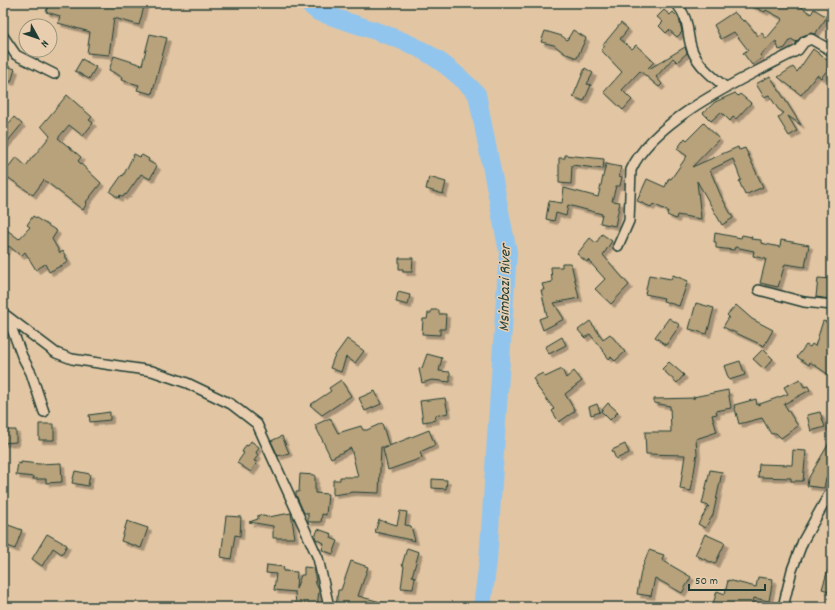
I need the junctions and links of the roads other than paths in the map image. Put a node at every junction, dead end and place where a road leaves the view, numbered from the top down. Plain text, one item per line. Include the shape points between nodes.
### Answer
1 (676, 3) edge
2 (3, 36) edge
3 (832, 51) edge
4 (54, 74) dead end
5 (725, 87) junction
6 (618, 246) dead end
7 (759, 290) dead end
8 (832, 305) edge
9 (5, 314) edge
10 (44, 412) dead end
11 (832, 489) edge
12 (329, 607) edge
13 (783, 607) edge

1 - 5 street via 687,20 693,53
2 - 4 street via 16,55
3 - 5 street via 811,39 804,42 798,50
5 - 6 street via 664,129 634,163 629,221
7 - 8 street via 804,302
9 - 10 street via 22,356 32,373
9 - 12 street via 56,353 72,359 152,371 187,383 225,400 257,424 312,542
11 - 13 street via 803,541 792,570

